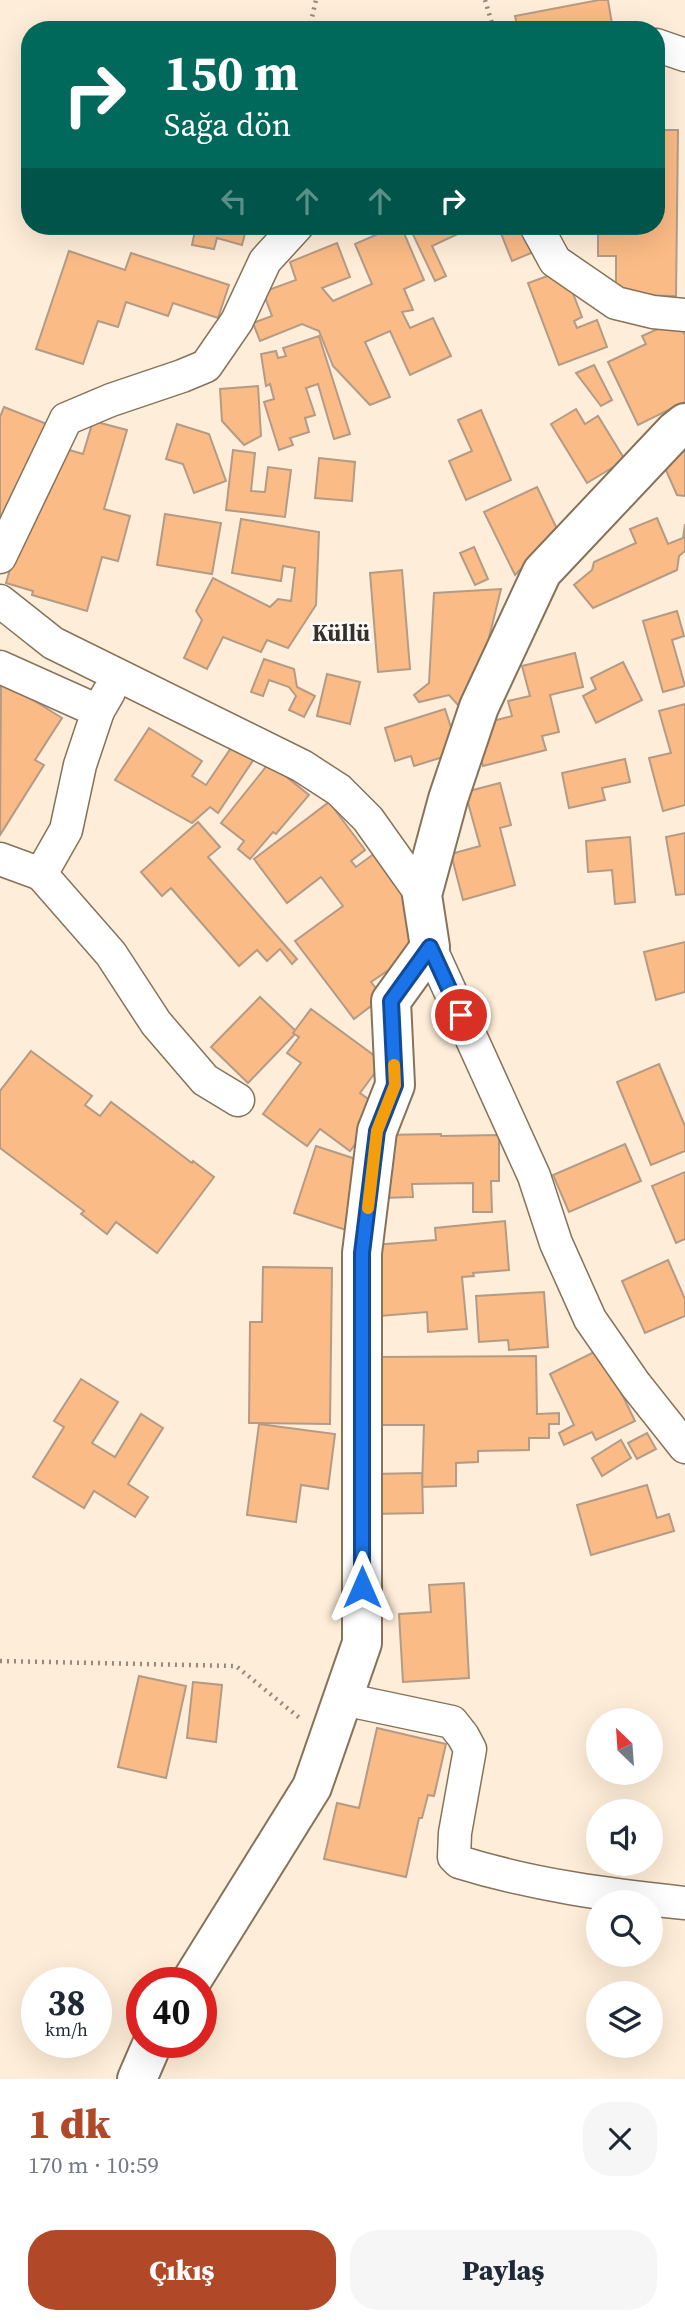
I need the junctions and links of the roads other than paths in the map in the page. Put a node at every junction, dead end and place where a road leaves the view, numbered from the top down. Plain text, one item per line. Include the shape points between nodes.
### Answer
1 (665, 49) edge
2 (685, 55) edge
3 (290, 235) edge
4 (541, 235) edge
5 (685, 315) edge
6 (685, 423) edge
7 (0, 557) edge
8 (0, 601) edge
9 (0, 667) edge
10 (118, 675) junction
11 (98, 711) junction
12 (0, 859) edge
13 (41, 874) junction
14 (422, 895) junction
15 (430, 947) junction
16 (238, 1100) dead end
17 (685, 1447) edge
18 (343, 1699) junction
19 (685, 1903) edge
20 (200, 1967) edge
21 (146, 2058) edge
22 (137, 2079) edge

1 - 2 street
3 - 7 street via 265,261 236,321 206,366 66,419
4 - 5 street via 555,261 616,303
6 - 14 street via 542,572 478,707
8 - 10 street via 53,643
9 - 11 street
10 - 11 street
10 - 14 street via 302,766 339,790 368,819
11 - 13 street via 66,830
12 - 13 street
13 - 16 street via 111,954 156,1023 205,1080
14 - 15 street
15 - 17 street via 534,1176 556,1243 590,1319
15 - 18 street via 391,1001 395,1085 377,1131 362,1253 362,1643
18 - 19 street via 452,1722 463,1735 470,1749 455,1833 454,1857 459,1862 552,1886
18 - 20 street via 312,1787
21 - 22 street

